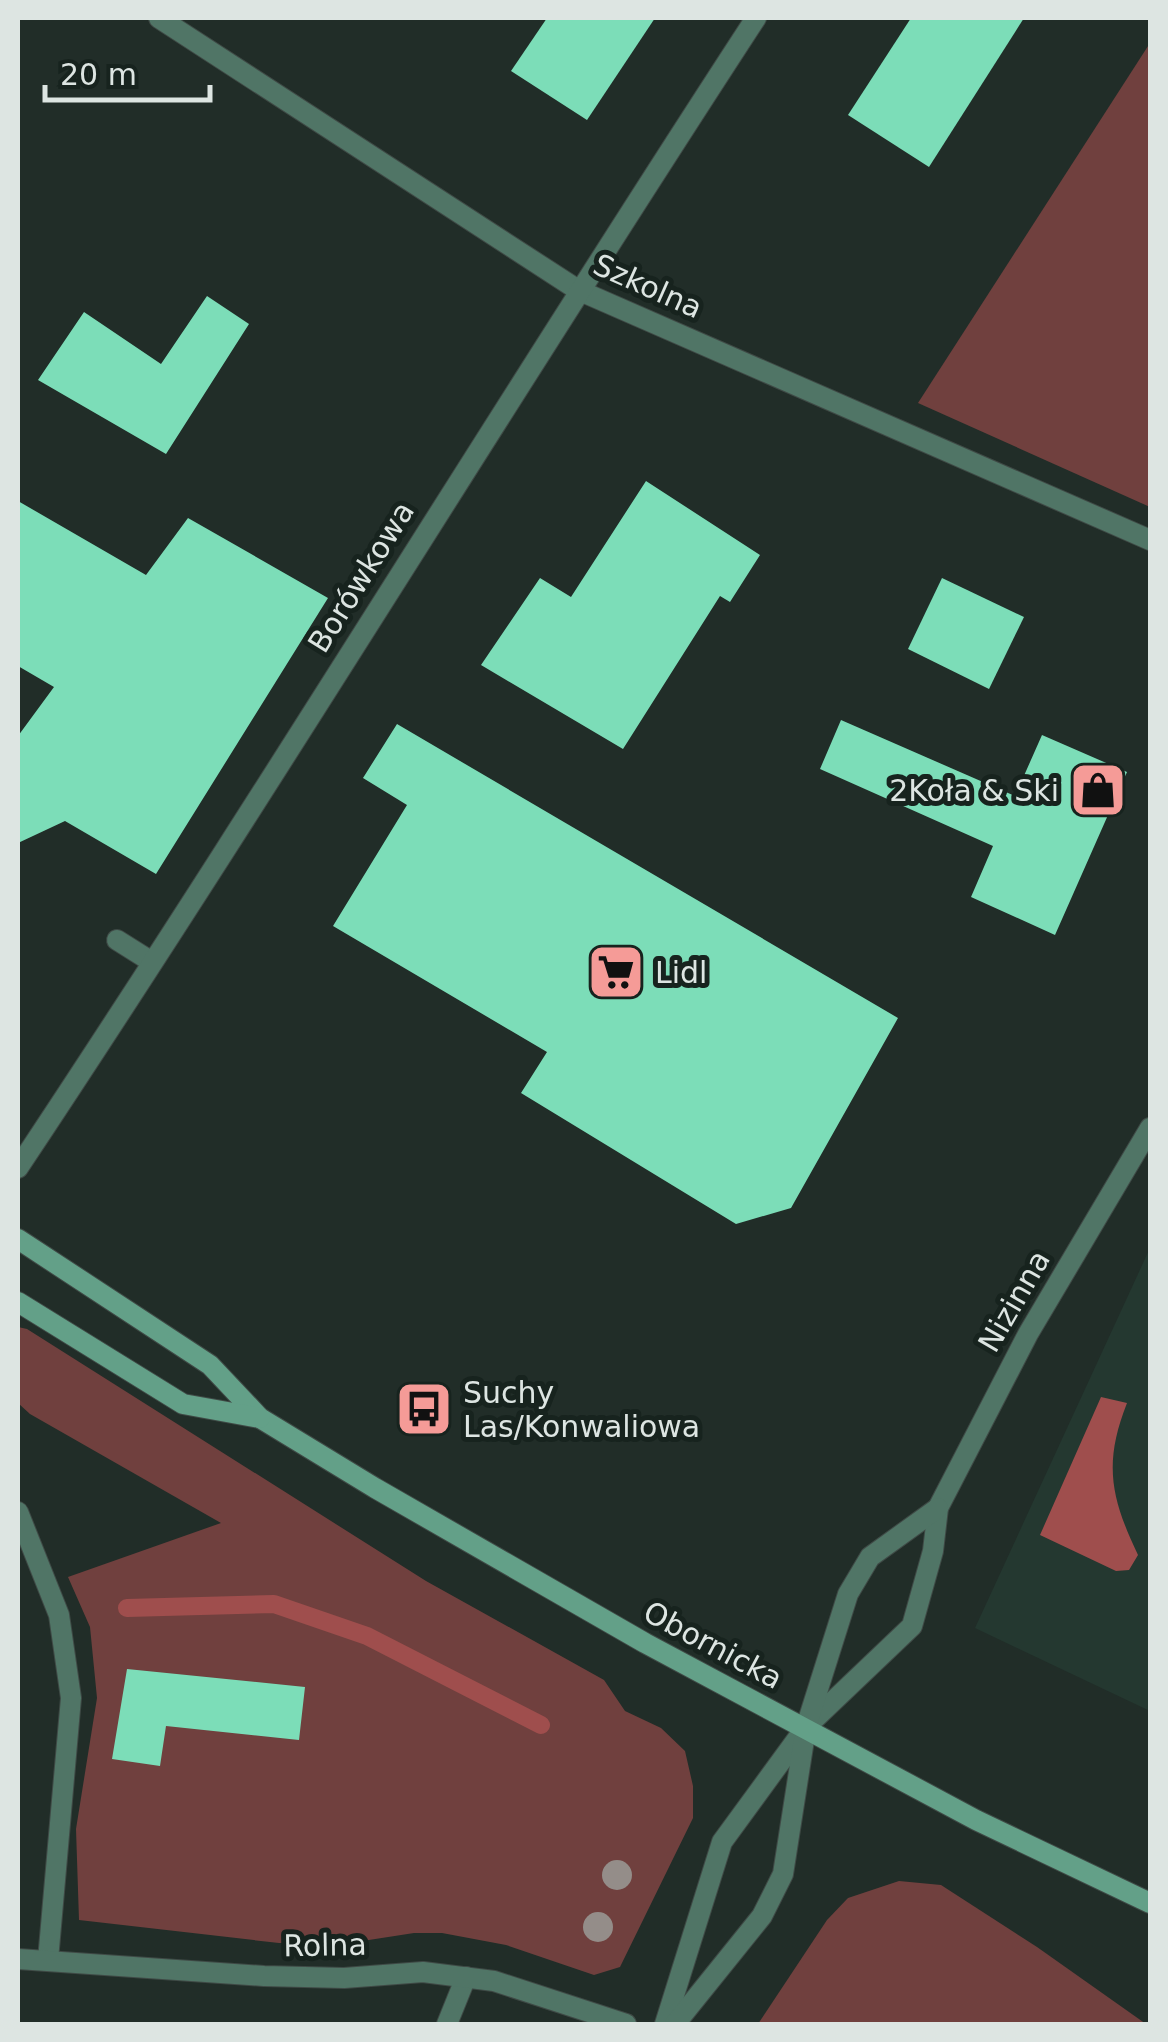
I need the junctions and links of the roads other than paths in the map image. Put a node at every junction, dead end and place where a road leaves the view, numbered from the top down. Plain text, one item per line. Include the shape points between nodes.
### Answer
1 (158, 18) edge
2 (756, 18) edge
3 (578, 290) junction
4 (1150, 540) edge
5 (117, 940) dead end
6 (152, 962) junction
7 (1150, 1128) edge
8 (18, 1168) edge
9 (18, 1238) edge
10 (18, 1302) edge
11 (260, 1418) junction
12 (938, 1508) junction
13 (18, 1512) edge
14 (806, 1728) junction
15 (1150, 1904) edge
16 (18, 1959) edge
17 (48, 1960) junction
18 (466, 1978) junction
19 (447, 2024) edge
20 (626, 2024) edge
21 (666, 2024) edge
22 (675, 2024) edge

1 - 3 street, Szkolna
2 - 3 street, Borówkowa
3 - 4 street, Szkolna
3 - 6 street, Borówkowa
5 - 6 street
6 - 8 street, Borówkowa
7 - 12 street, Nizinna via 1028,1334
9 - 11 main road, Obornicka via 210,1365
10 - 11 main road, Obornicka via 183,1404
11 - 14 main road, Obornicka via 604,1621
12 - 14 street, Nizinna via 870,1557 848,1594
12 - 14 street, Nizinna via 912,1626
13 - 17 street via 59,1615 70,1698
14 - 15 main road, Obornicka
14 - 21 street via 722,1842
14 - 22 street via 783,1874 762,1916
16 - 17 street, Rolna
17 - 18 street, Rolna via 264,1976 423,1972
18 - 19 street
18 - 20 street, Rolna via 545,1995

